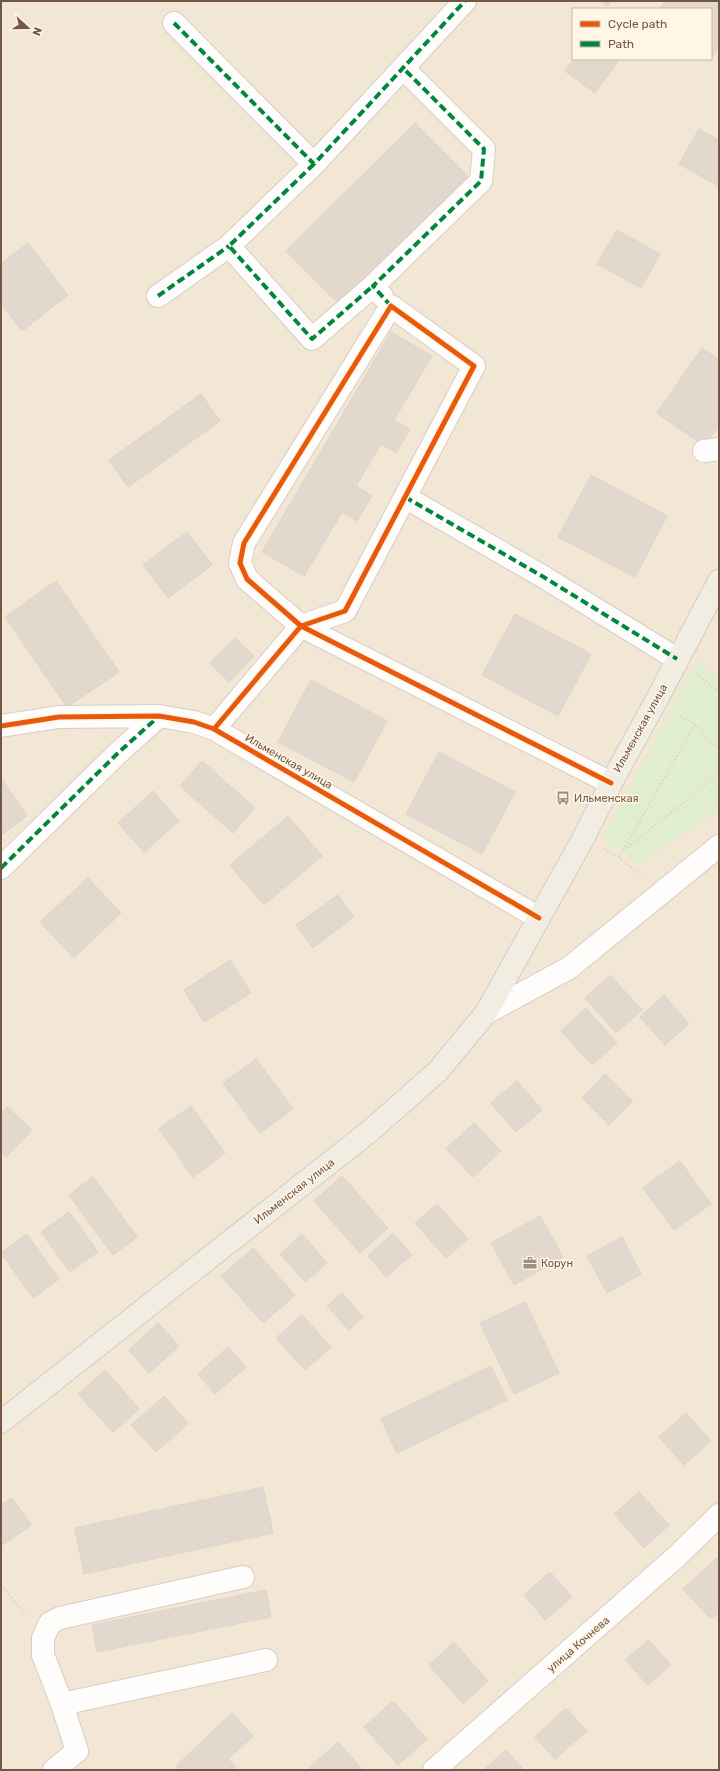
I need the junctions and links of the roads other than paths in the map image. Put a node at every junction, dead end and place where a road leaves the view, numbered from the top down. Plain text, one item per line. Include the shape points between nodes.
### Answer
1 (465, 1) edge
2 (174, 23) dead end
3 (403, 68) junction
4 (314, 164) junction
5 (229, 246) junction
6 (373, 286) junction
7 (158, 296) dead end
8 (391, 306) junction
9 (405, 497) junction
10 (719, 581) edge
11 (301, 626) junction
12 (677, 659) junction
13 (159, 716) junction
14 (2, 721) edge
15 (214, 729) junction
16 (611, 783) junction
17 (719, 846) edge
18 (1, 868) edge
19 (539, 918) junction
20 (486, 1013) junction
21 (1, 1422) edge
22 (719, 1515) edge
23 (243, 1577) dead end
24 (266, 1660) dead end
25 (62, 1704) junction
26 (54, 1770) edge
27 (434, 1770) edge

1 - 3 street
2 - 4 street
3 - 4 street
3 - 6 street via 484,149 481,181
4 - 5 street
5 - 6 street via 312,339
5 - 7 street
6 - 8 street
8 - 9 street via 474,366
8 - 11 street via 244,542 240,563 247,579
9 - 11 street via 345,611
9 - 12 street via 542,576
10 - 12 main road, Ильменская улица
11 - 15 street
11 - 16 street
12 - 16 main road, Ильменская улица
13 - 14 street, Ильменская улица via 59,717
13 - 15 street, Ильменская улица via 194,722
13 - 18 street
15 - 19 street, Ильменская улица
16 - 19 main road, Ильменская улица
17 - 20 street via 569,968
19 - 20 main road, Ильменская улица
20 - 21 main road, Ильменская улица via 438,1071 370,1131
22 - 27 street, улица Кочнева via 676,1557
23 - 25 street via 60,1618 50,1623 43,1638 43,1656
24 - 25 street
25 - 26 street via 77,1751

